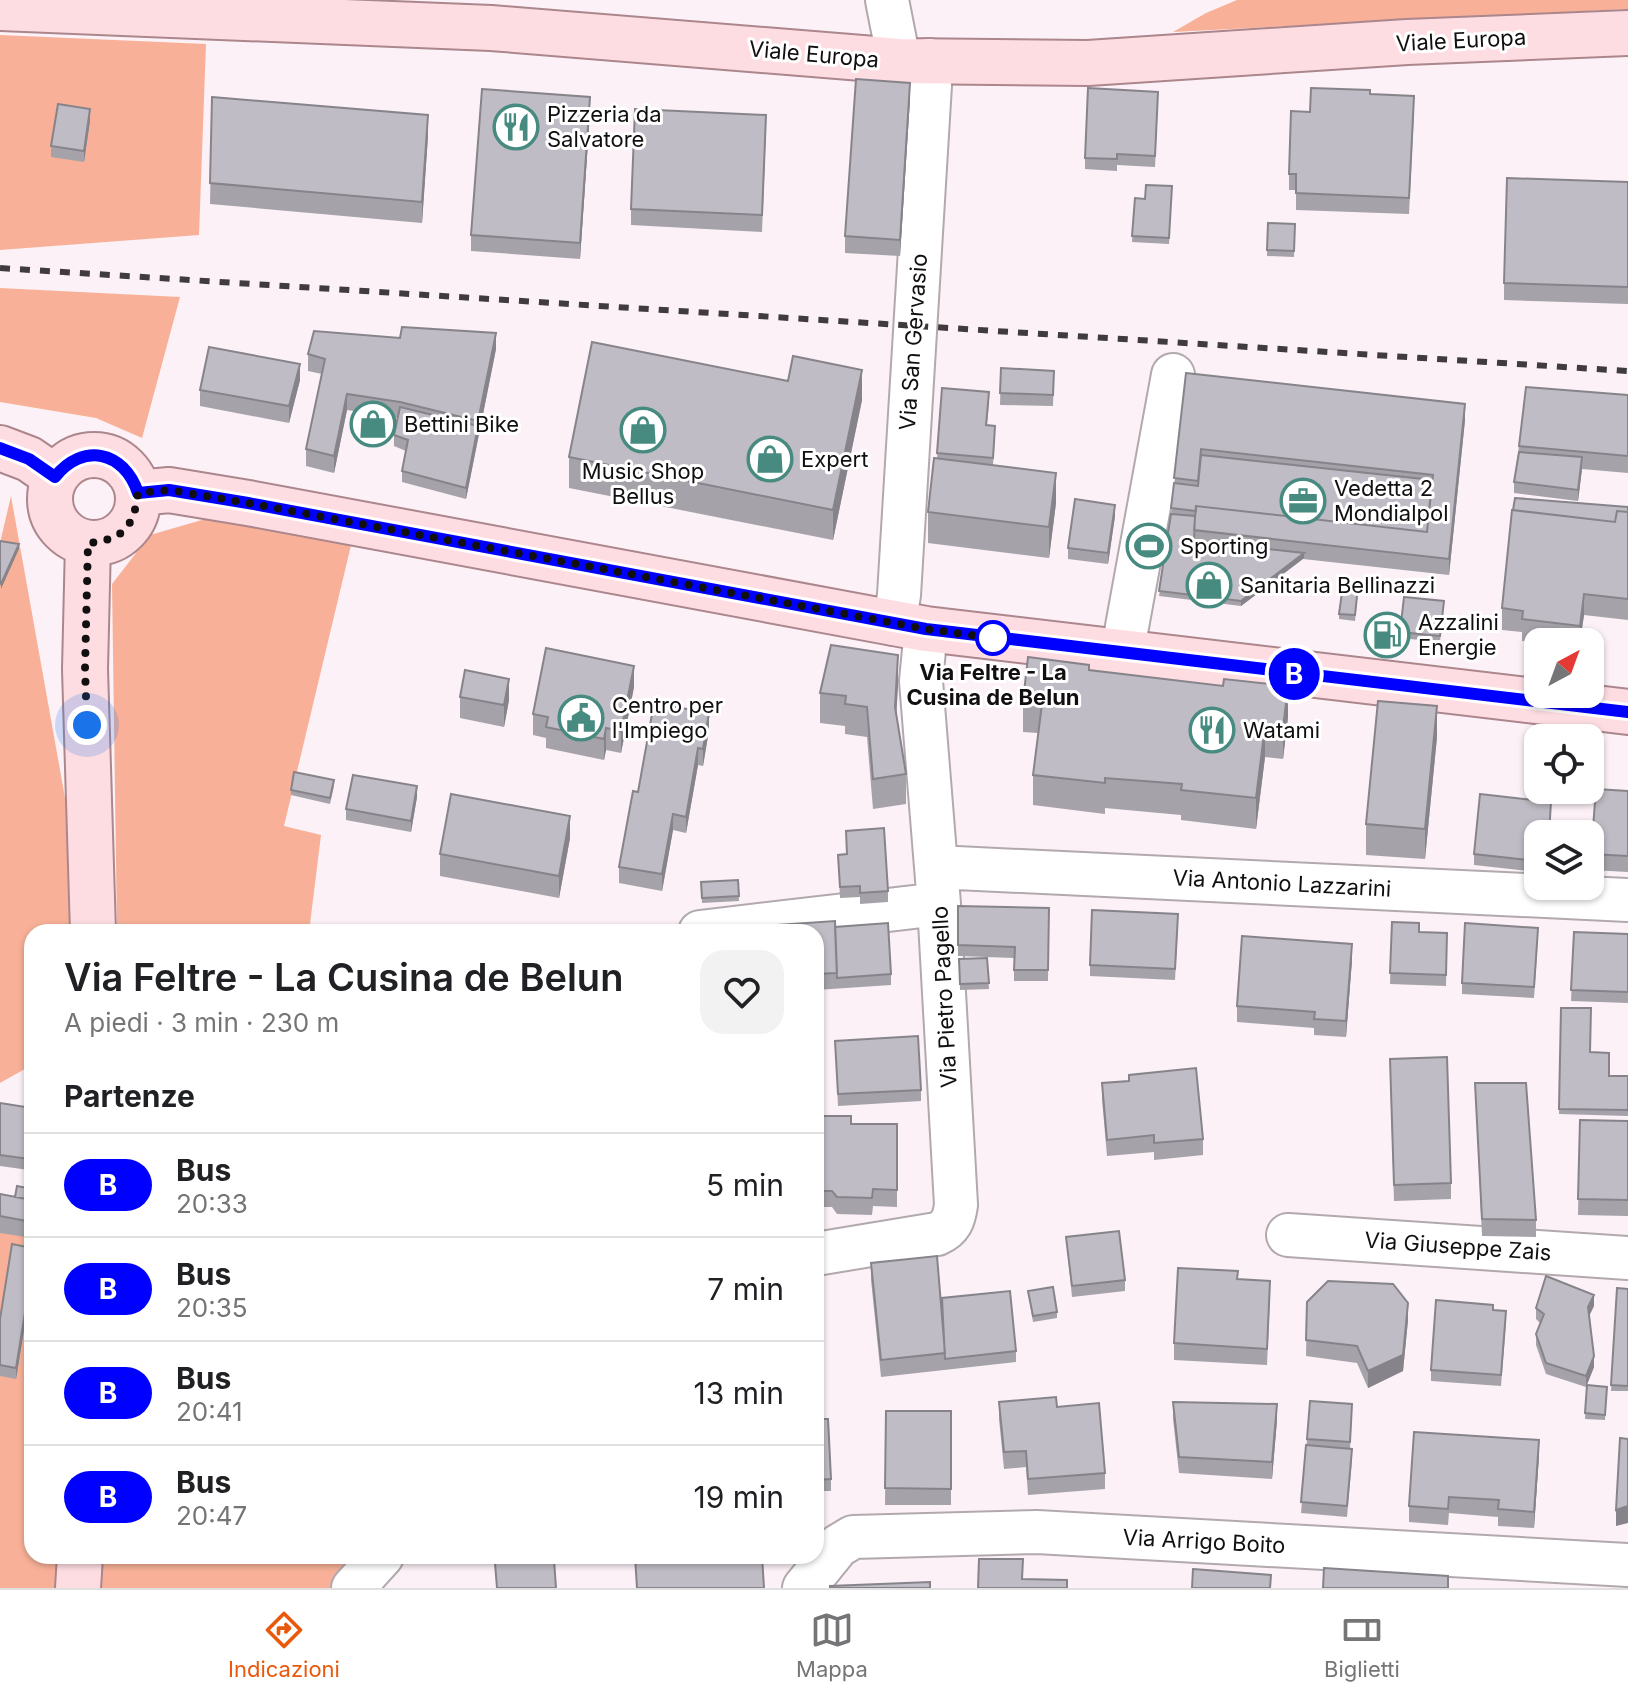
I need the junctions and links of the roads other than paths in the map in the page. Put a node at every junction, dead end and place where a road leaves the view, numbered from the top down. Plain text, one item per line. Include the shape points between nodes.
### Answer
1 (887, 0) edge
2 (0, 8) edge
3 (1628, 33) edge
4 (914, 60) junction
5 (1173, 375) dead end
6 (0, 448) edge
7 (55, 477) junction
8 (138, 493) junction
9 (88, 543) junction
10 (910, 626) junction
11 (1122, 654) junction
12 (1628, 712) edge
13 (938, 885) junction
14 (1628, 900) edge
15 (93, 924) edge
16 (741, 924) edge
17 (1288, 1235) dead end
18 (824, 1253) edge
19 (1628, 1258) edge
20 (824, 1563) edge
21 (80, 1564) edge
22 (375, 1564) edge
23 (823, 1564) edge
24 (1628, 1565) edge
25 (78, 1588) edge
26 (353, 1588) edge
27 (804, 1588) edge

1 - 4 street, Via San Gervasio
2 - 4 main road, Viale Europa via 491,28
3 - 4 main road, Viale Europa via 1088,63
4 - 10 street, Via San Gervasio via 930,85 899,595
5 - 11 street
6 - 7 main road
7 - 8 main road via 75,458 102,456 125,468
7 - 9 main road via 49,493 51,511 71,537
8 - 9 main road via 136,513 125,530 108,541
8 - 10 main road via 169,490 248,503
9 - 15 main road via 85,669
10 - 11 main road
10 - 13 street, Via Pietro Pagello via 921,681
11 - 12 main road
13 - 14 street, Via Antonio Lazzarini
13 - 16 street, Via Antonio Lazzarini
13 - 18 street, Via Pietro Pagello via 954,1216 937,1234
17 - 19 street, Via Giuseppe Zais
20 - 24 street, Via Arrigo Boito via 853,1537 1013,1531
21 - 25 main road
22 - 26 street
23 - 27 street, Via Arrigo Boito

